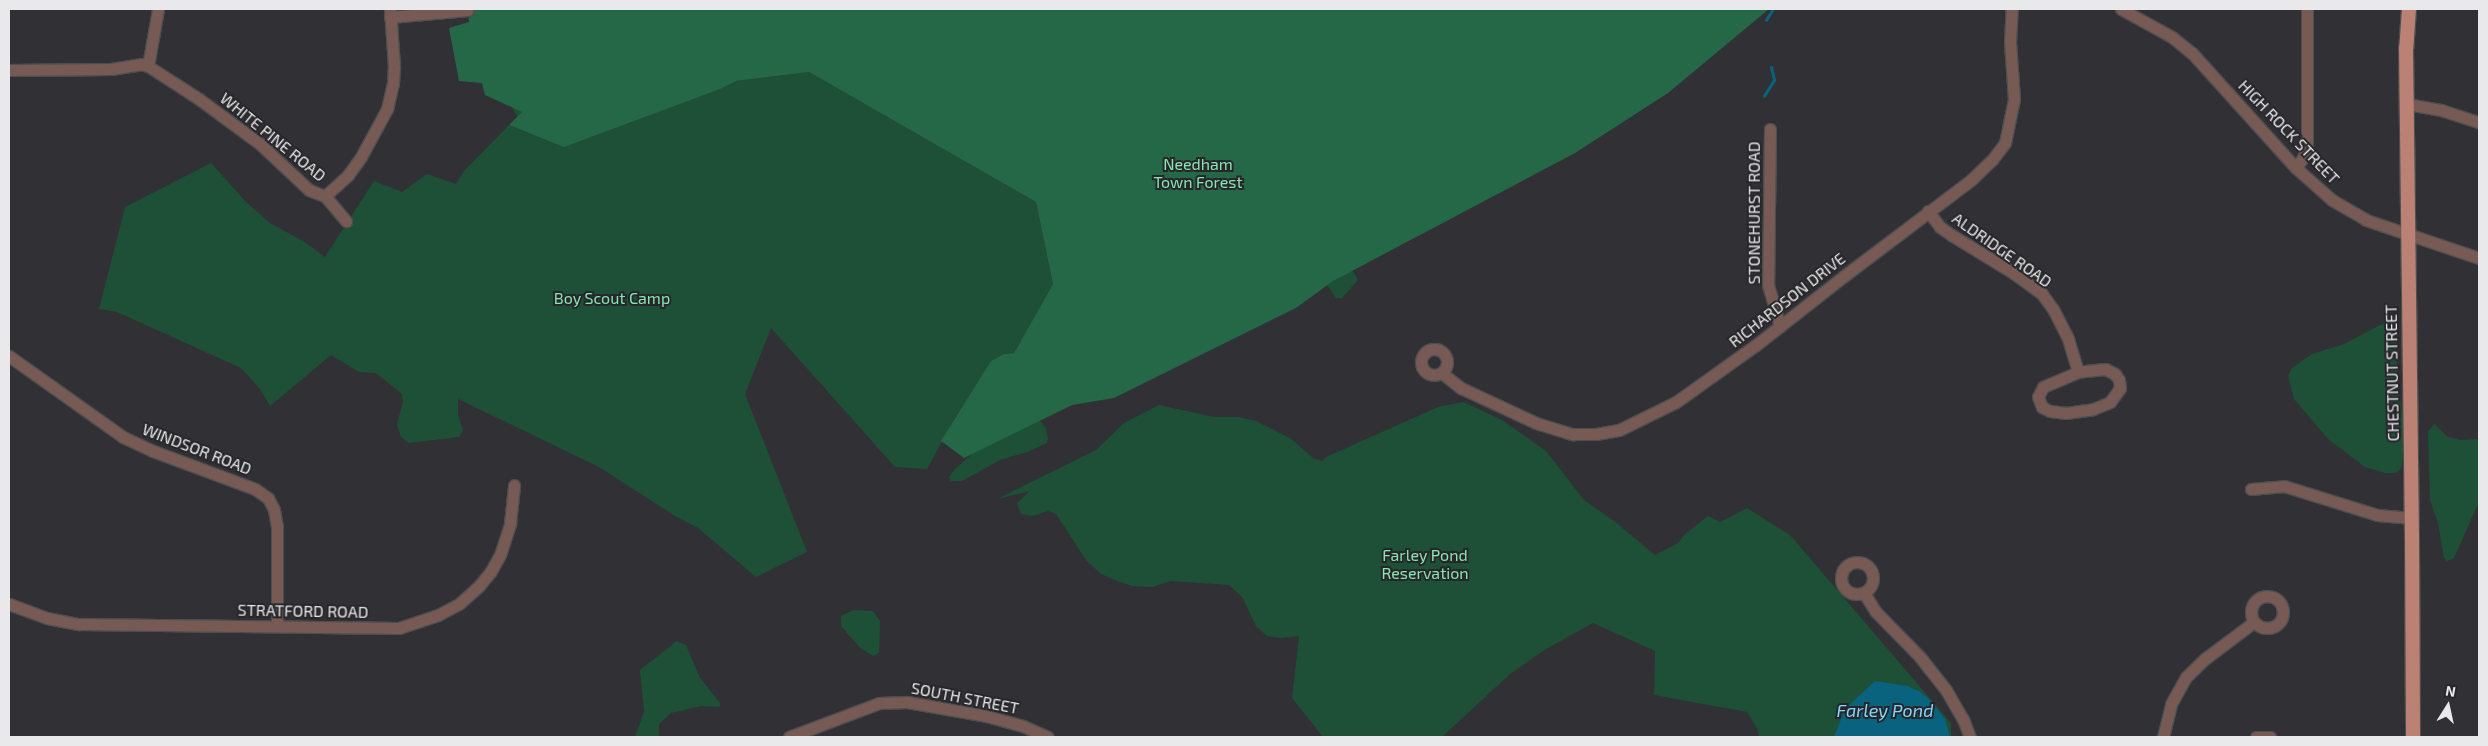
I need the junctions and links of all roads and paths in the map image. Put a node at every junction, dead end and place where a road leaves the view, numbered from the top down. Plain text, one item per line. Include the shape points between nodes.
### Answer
1 (158, 9) edge
2 (2012, 9) edge
3 (2121, 9) edge
4 (2307, 9) edge
5 (2410, 9) edge
6 (468, 10) dead end
7 (390, 13) edge
8 (148, 66) junction
9 (9, 70) edge
10 (2407, 104) junction
11 (2479, 122) edge
12 (1770, 129) dead end
13 (2296, 168) junction
14 (325, 196) junction
15 (1928, 211) junction
16 (346, 221) dead end
17 (2408, 235) junction
18 (2479, 258) edge
19 (1780, 326) junction
20 (9, 356) edge
21 (2078, 372) junction
22 (1443, 374) dead end
23 (514, 485) dead end
24 (2251, 489) dead end
25 (2412, 518) junction
26 (1864, 593) dead end
27 (9, 604) edge
28 (2254, 622) dead end
29 (277, 626) junction
30 (789, 737) edge
31 (1048, 737) edge
32 (1970, 737) edge
33 (2166, 737) edge
34 (2256, 737) edge
35 (2270, 737) edge
36 (2413, 737) edge

1 - 8 street
2 - 15 street, RICHARDSON DRIVE via 2010,42 2014,99 2005,142 1971,180
3 - 13 street, HIGH ROCK STREET via 2172,37 2192,53
4 - 13 street via 2307,142 2304,156
5 - 10 main road, CHESTNUT STREET via 2406,35
6 - 7 street
7 - 14 street via 394,67 387,109 374,138 357,163
8 - 9 street
8 - 14 street, WHITE PINE ROAD via 260,144 309,190
10 - 11 street
10 - 17 main road, CHESTNUT STREET
12 - 19 street, STONEHURST ROAD via 1768,285
13 - 17 street, HIGH ROCK STREET via 2332,200 2353,213
14 - 16 street, WHITE PINE ROAD
15 - 19 street, RICHARDSON DRIVE
15 - 21 street, ALDRIDGE ROAD via 1952,236 2042,294 2068,339
17 - 18 street, HIGH ROCK STREET
17 - 25 main road, CHESTNUT STREET
19 - 22 street, RICHARDSON DRIVE via 1676,402 1644,420 1602,434 1573,434 1543,426 1461,388
20 - 29 street, WINDSOR ROAD via 123,437 255,489 268,498 277,527
21 - 21 street via 2044,387 2038,397 2042,407 2066,413 2093,409 2110,402 2120,388 2119,380 2105,369
23 - 29 street, STRATFORD ROAD via 510,524 500,555 479,586 459,604 399,628
24 - 25 street via 2284,486 2377,515
25 - 36 main road, CHESTNUT STREET
26 - 32 street via 1876,612 1946,690
27 - 29 street, STRATFORD ROAD via 47,618 79,624
28 - 33 street via 2186,677 2171,704
30 - 31 street, SOUTH STREET via 879,703 907,702 986,716
34 - 35 street

